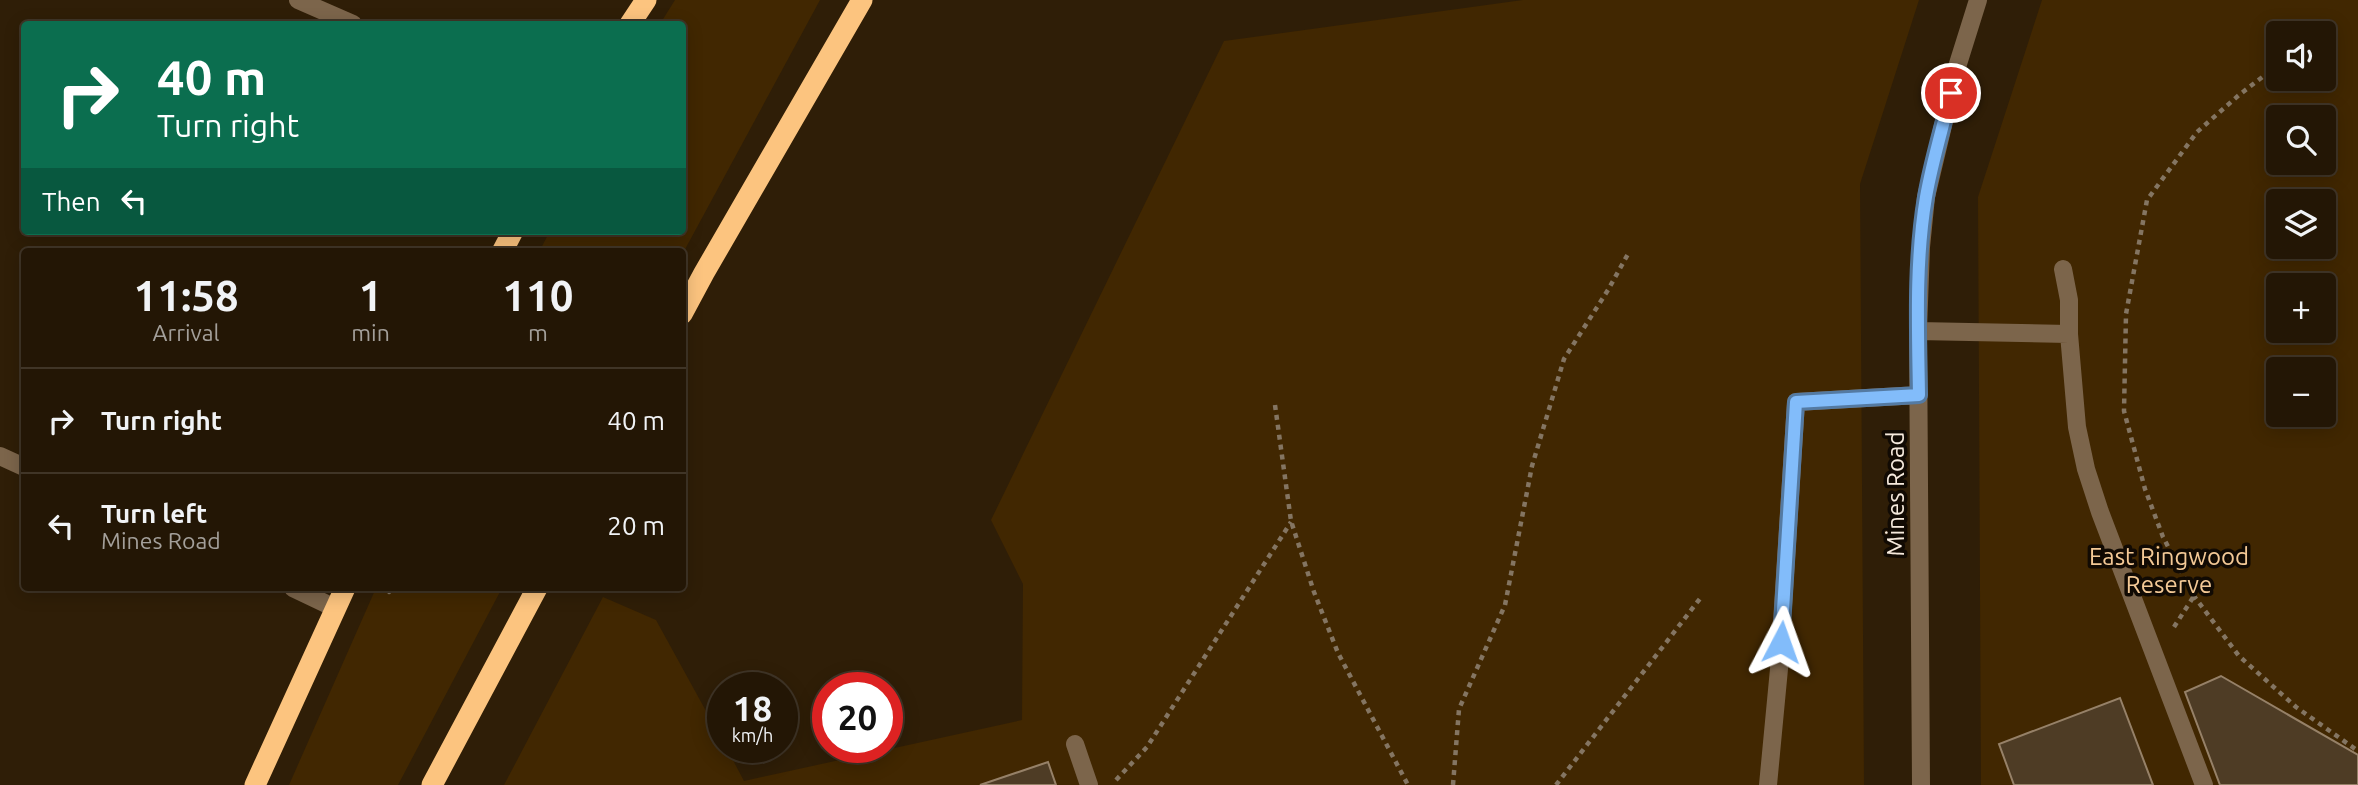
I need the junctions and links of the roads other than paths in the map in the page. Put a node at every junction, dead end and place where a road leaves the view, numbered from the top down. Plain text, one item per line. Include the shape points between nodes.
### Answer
1 (298, 0) edge
2 (646, 0) edge
3 (862, 0) edge
4 (1978, 0) edge
5 (347, 21) edge
6 (633, 21) edge
7 (2063, 269) dead end
8 (686, 307) edge
9 (1918, 331) junction
10 (2069, 334) junction
11 (1919, 395) junction
12 (0, 456) edge
13 (21, 466) edge
14 (299, 591) edge
15 (344, 591) edge
16 (535, 591) edge
17 (335, 608) junction
18 (1075, 744) dead end
19 (255, 785) edge
20 (432, 785) edge
21 (1089, 785) edge
22 (1768, 785) edge
23 (1921, 785) edge
24 (2204, 785) edge

1 - 5 street
2 - 6 highway
3 - 8 highway
4 - 9 street, Mines Road via 1926,197
7 - 10 street via 2070,300
9 - 10 street
9 - 11 street, Mines Road
10 - 24 street via 2073,397 2086,469
11 - 22 street via 1796,402
11 - 23 street, Mines Road
12 - 13 street
14 - 17 street
15 - 17 highway
16 - 20 highway
17 - 19 highway
18 - 21 street

